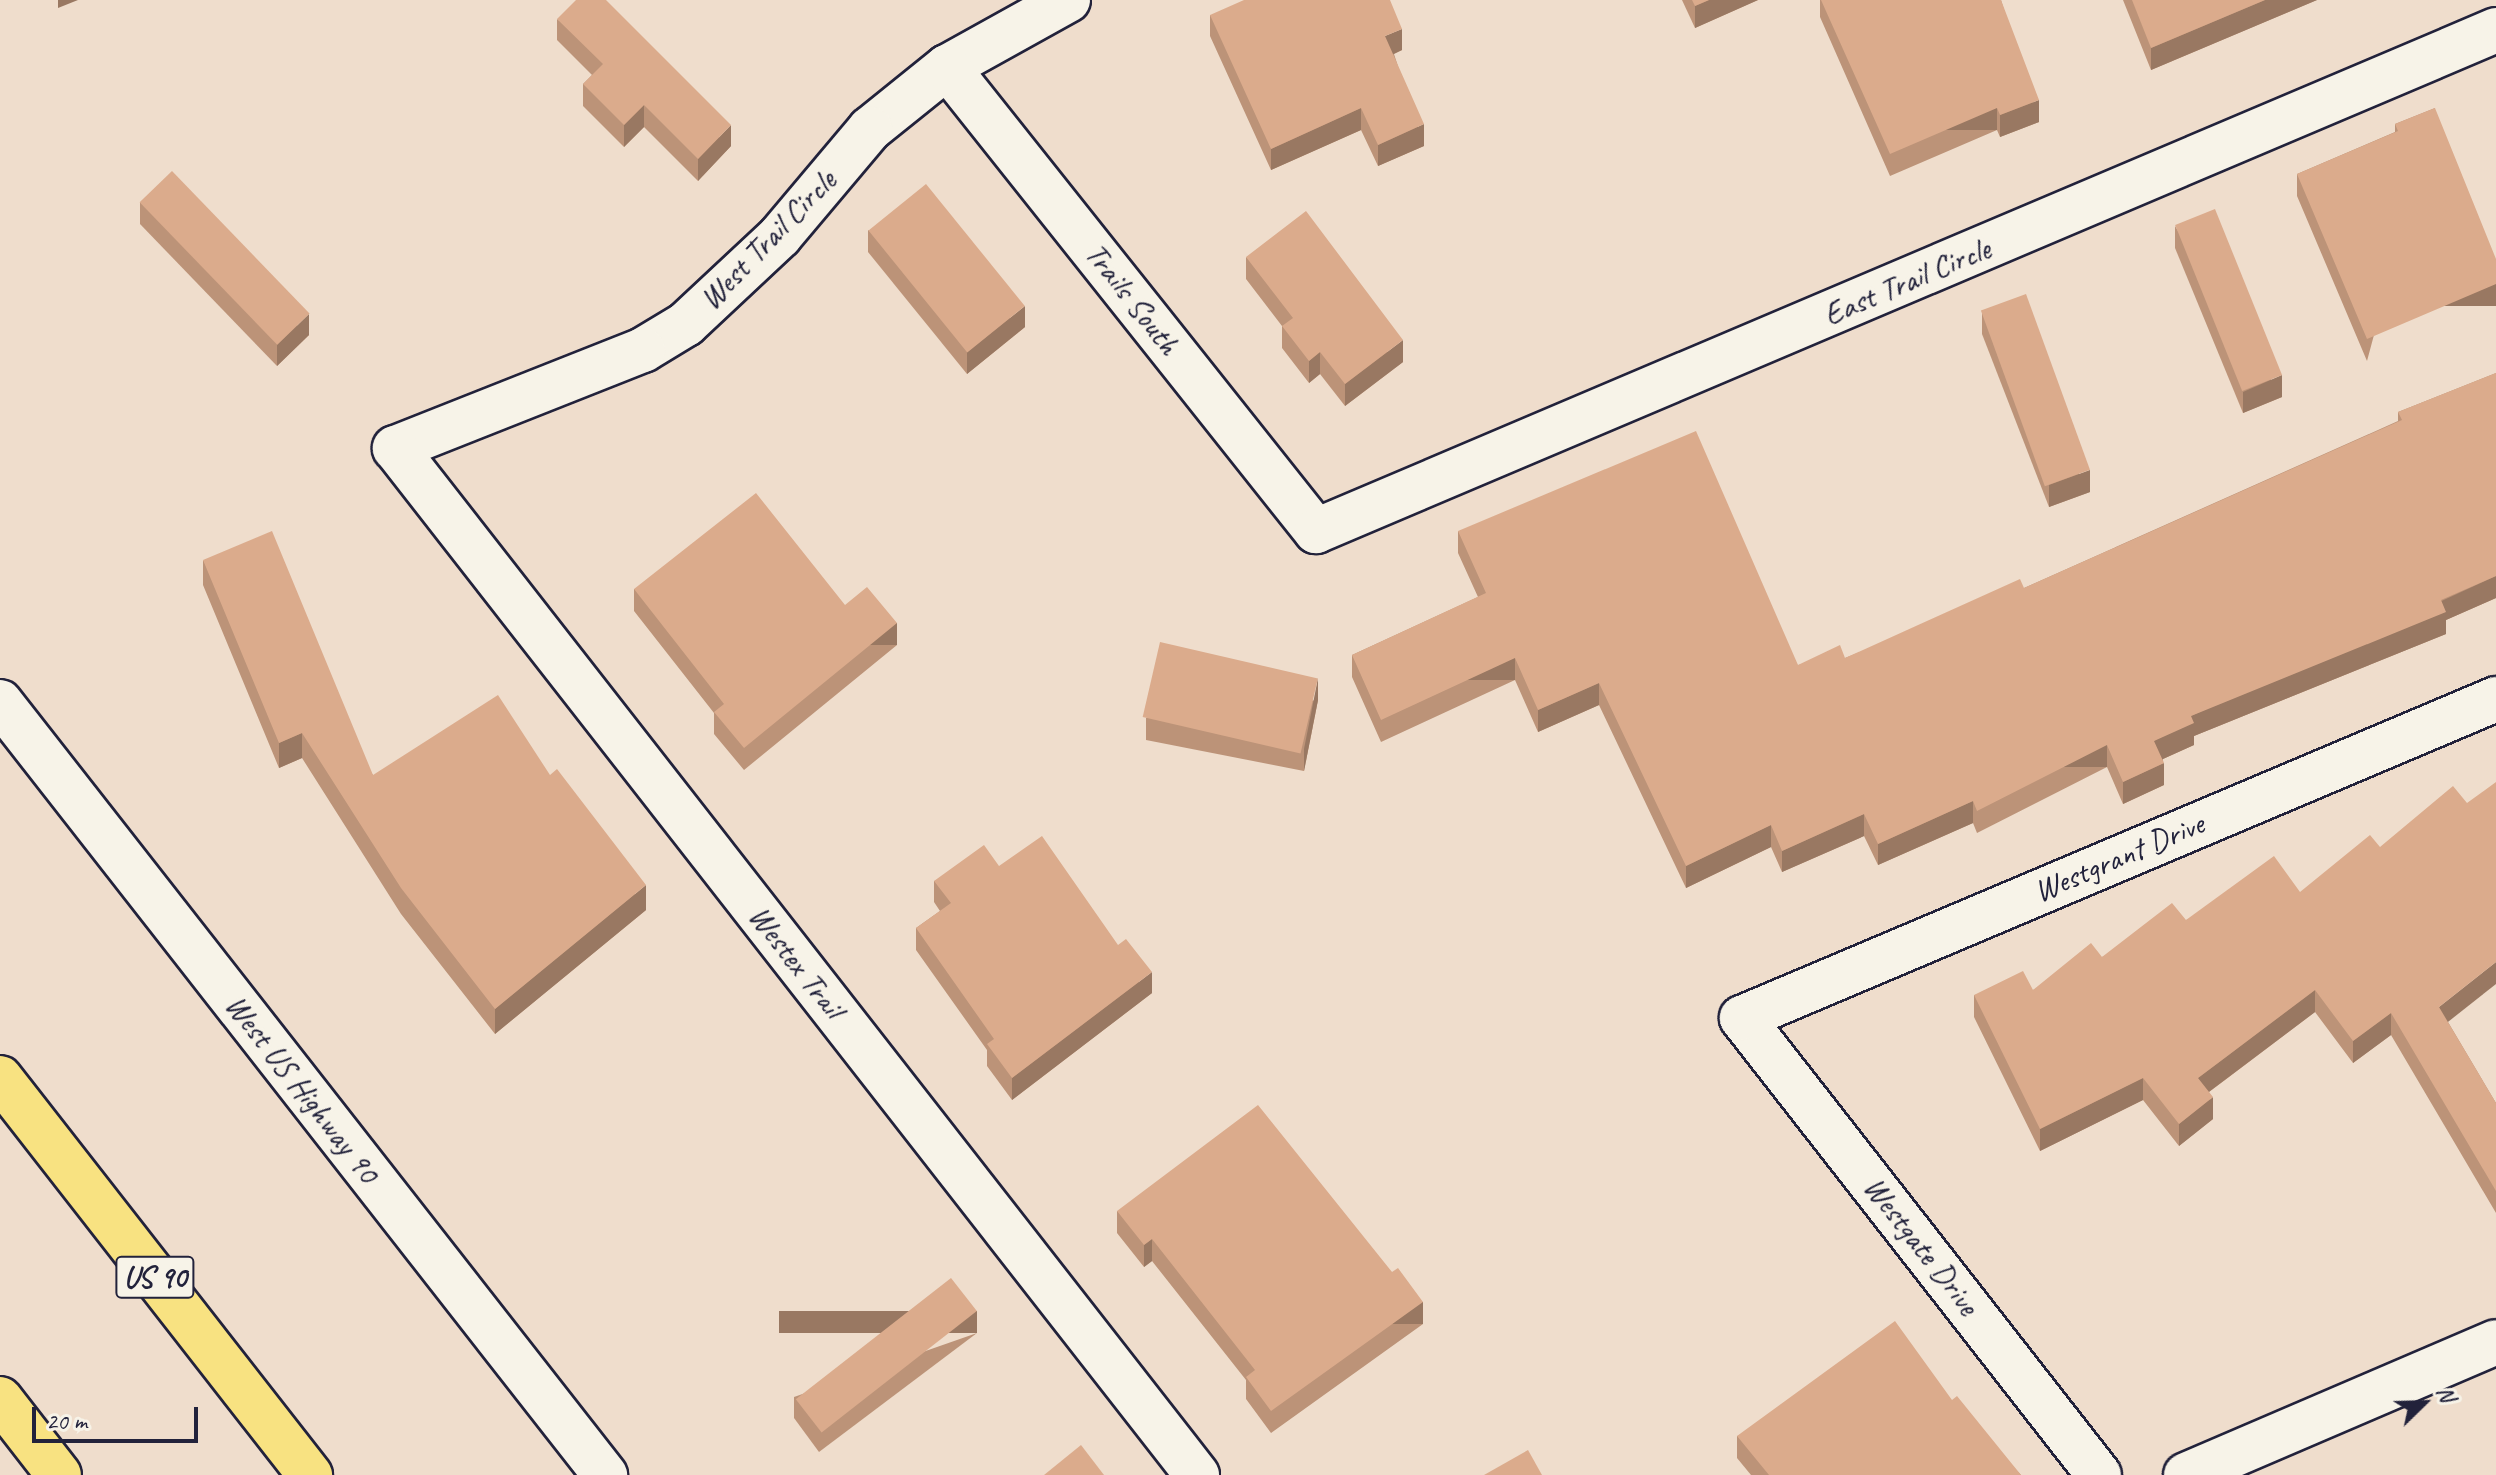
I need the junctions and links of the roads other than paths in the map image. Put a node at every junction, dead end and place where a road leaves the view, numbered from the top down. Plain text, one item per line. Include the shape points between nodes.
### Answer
1 (1068, 0) edge
2 (2496, 30) edge
3 (947, 67) junction
4 (395, 448) joint
5 (1316, 531) joint
6 (2496, 699) edge
7 (0, 702) edge
8 (1742, 1018) joint
9 (0, 1078) edge
10 (2496, 1342) edge
11 (0, 1399) edge
12 (59, 1475) edge
13 (310, 1475) edge
14 (605, 1475) edge
15 (1197, 1475) edge
16 (2099, 1475) edge
17 (2186, 1475) edge

1 - 3 street, West Trail Circle
2 - 5 street, East Trail Circle
3 - 4 street, West Trail Circle via 870,129 780,236 686,324 643,350
3 - 5 street, Trails South
4 - 15 street, Westex Trail
6 - 8 street, Westgrant Drive
7 - 14 street, West US Highway 90
8 - 16 street, Westgate Drive
9 - 13 highway, US 90
10 - 17 street
11 - 12 highway

